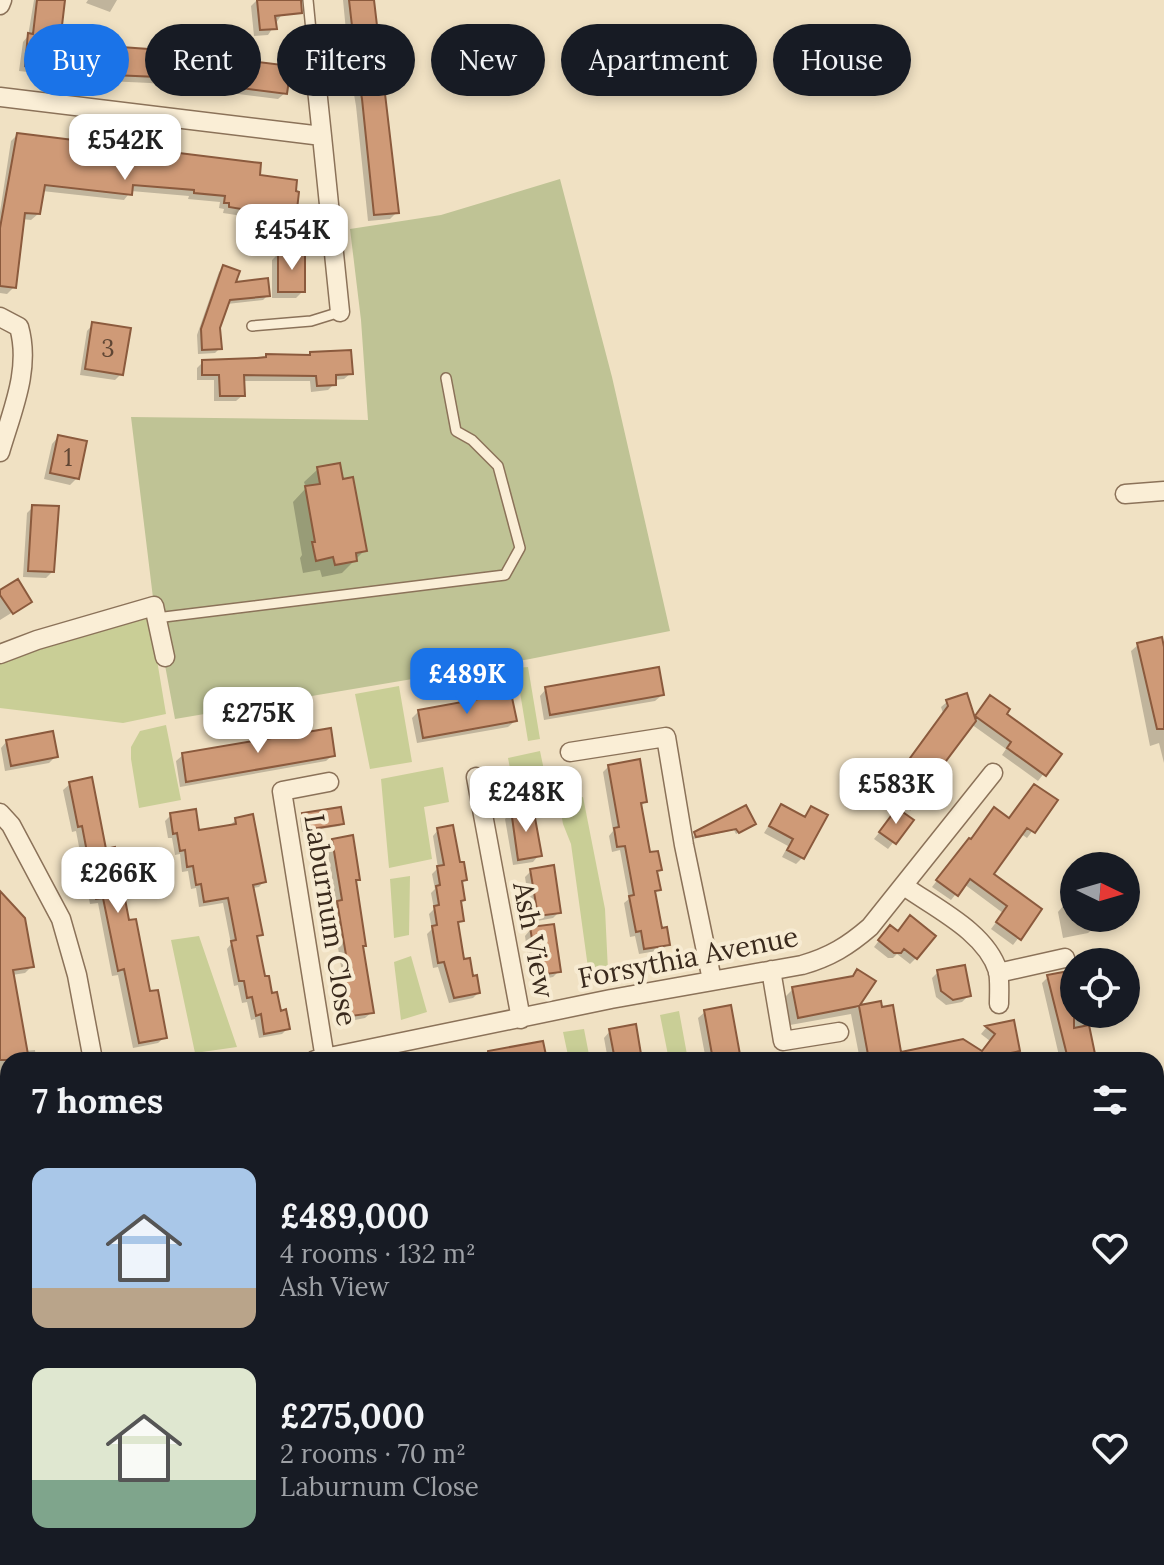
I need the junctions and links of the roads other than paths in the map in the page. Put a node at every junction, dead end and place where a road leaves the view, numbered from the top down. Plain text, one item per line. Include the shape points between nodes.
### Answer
1 (308, 0) edge
2 (310, 24) edge
3 (318, 96) edge
4 (0, 97) edge
5 (322, 136) junction
6 (340, 312) joint
7 (0, 317) edge
8 (252, 326) dead end
9 (446, 378) dead end
10 (0, 452) edge
11 (1164, 491) edge
12 (1125, 494) dead end
13 (156, 618) junction
14 (0, 654) edge
15 (165, 657) dead end
16 (570, 752) dead end
17 (993, 773) dead end
18 (476, 777) dead end
19 (329, 782) dead end
20 (0, 813) edge
21 (904, 886) junction
22 (1060, 959) edge
23 (771, 970) junction
24 (998, 973) junction
25 (712, 980) junction
26 (999, 1004) dead end
27 (521, 1019) junction
28 (839, 1032) dead end
29 (91, 1052) edge
30 (319, 1052) edge
31 (355, 1052) edge

1 - 2 lane
3 - 5 street
4 - 5 street
5 - 6 street
6 - 8 lane via 311,321
7 - 10 street via 19,327 25,346 19,390
9 - 13 lane via 456,431 498,466 520,548 505,575
11 - 12 street
13 - 14 street via 154,606
13 - 15 street
16 - 25 street via 666,737
17 - 21 street, Forsythia Avenue
18 - 27 street, Ash View
19 - 30 street, Laburnum Close via 282,791
20 - 29 street via 61,919
21 - 23 street, Forsythia Avenue via 870,927 829,958
21 - 24 street via 975,936
22 - 24 street
23 - 25 street, Forsythia Avenue
23 - 28 street via 783,1041
24 - 26 street
25 - 27 street, Forsythia Avenue
27 - 31 street, Forsythia Avenue

